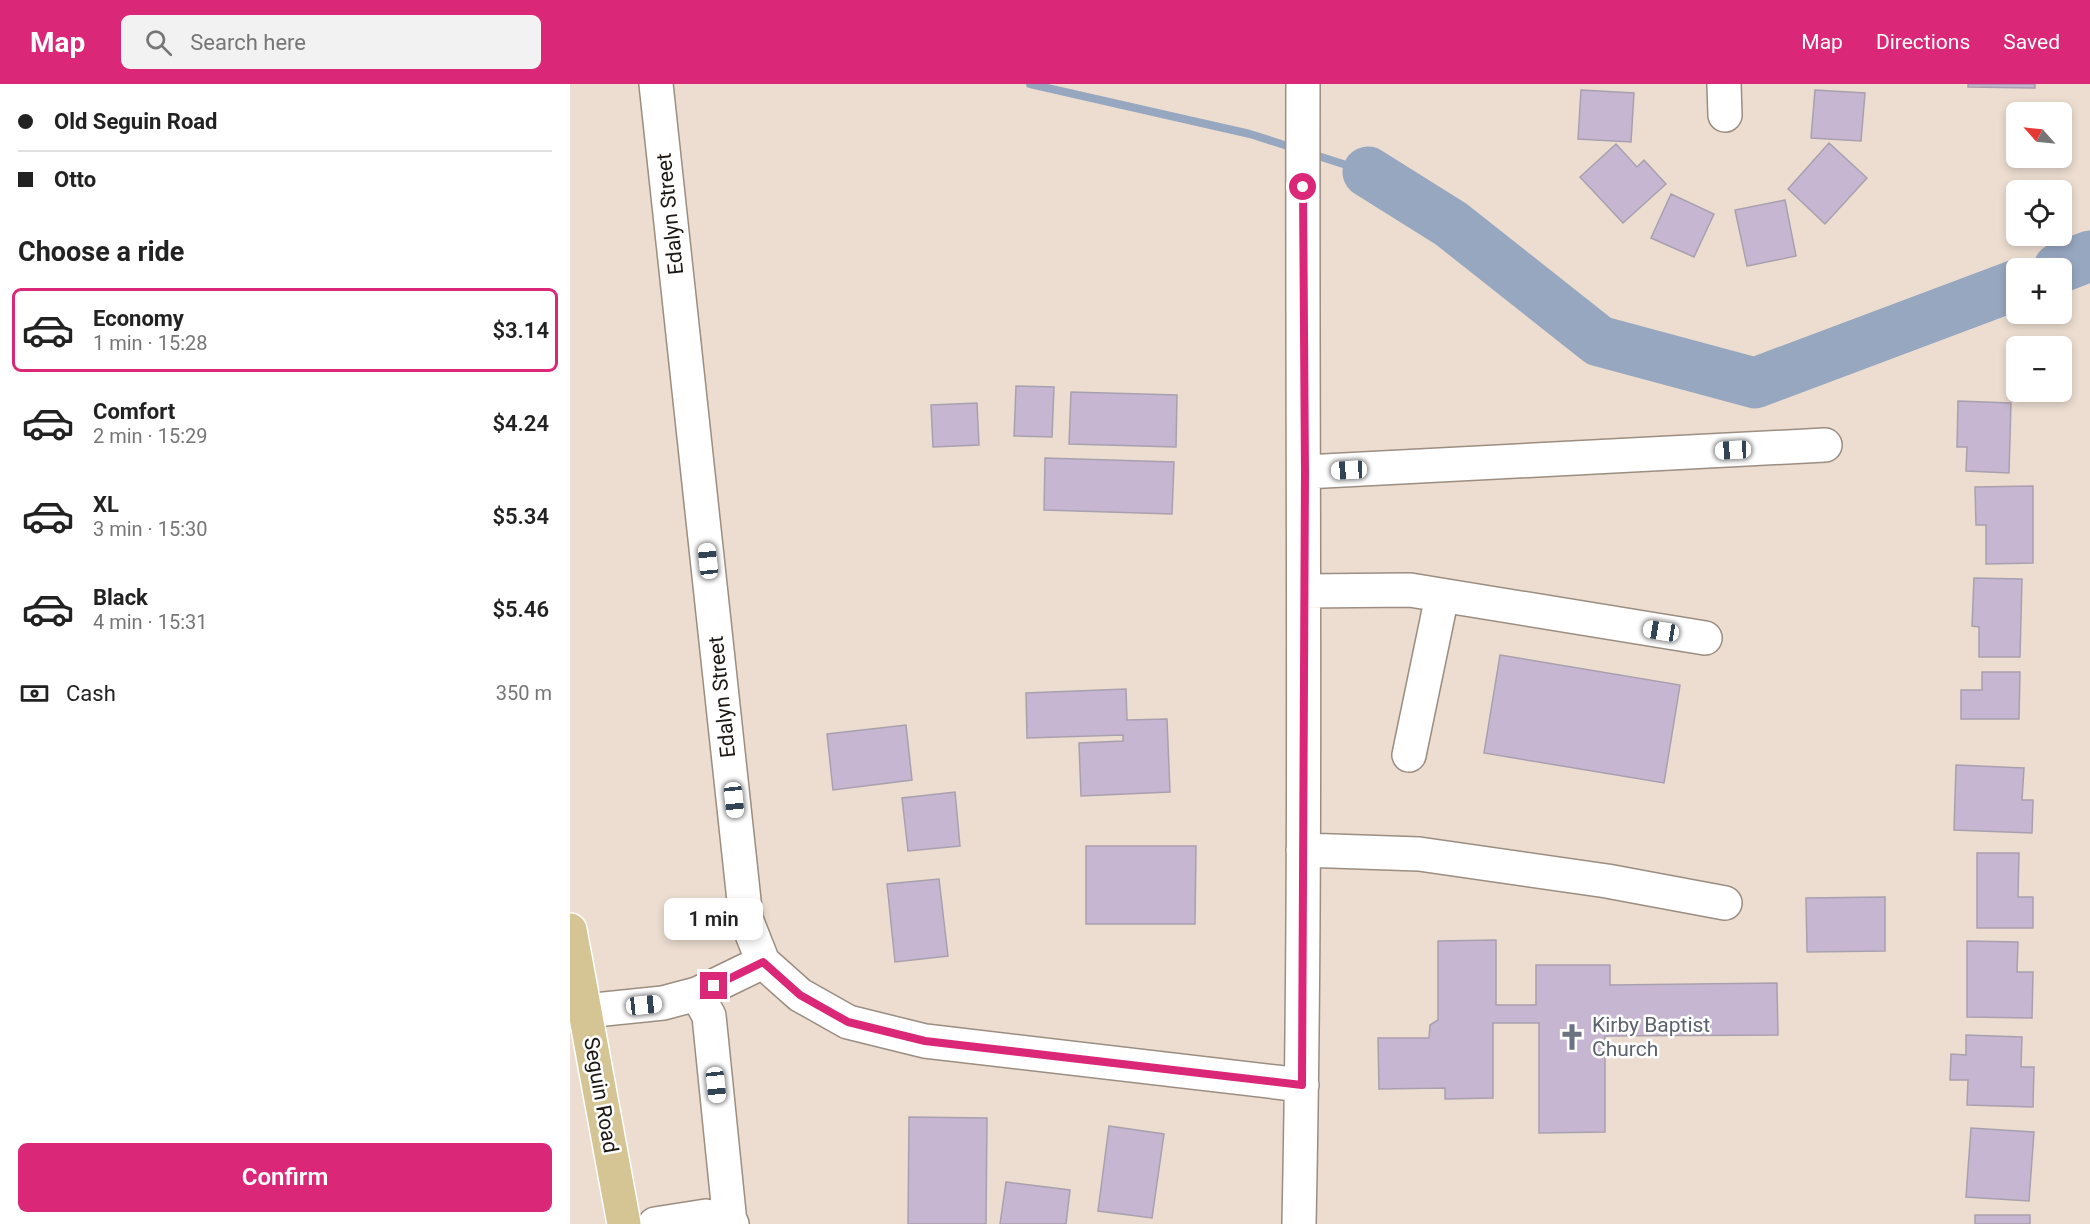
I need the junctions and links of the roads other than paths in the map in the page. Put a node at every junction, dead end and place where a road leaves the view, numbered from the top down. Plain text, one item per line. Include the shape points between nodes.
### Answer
1 (656, 84) edge
2 (1303, 84) edge
3 (1825, 445) dead end
4 (1305, 472) junction
5 (1304, 591) junction
6 (1442, 596) junction
7 (1705, 638) dead end
8 (1409, 755) dead end
9 (1303, 850) junction
10 (1725, 903) dead end
11 (570, 930) edge
12 (763, 962) junction
13 (697, 994) junction
14 (585, 1011) junction
15 (1302, 1085) junction
16 (731, 1223) edge
17 (624, 1224) edge
18 (655, 1224) edge
19 (1299, 1224) edge

1 - 12 street, Edalyn Street via 746,919
2 - 4 street
3 - 4 street
4 - 5 street
5 - 6 street via 1410,590
5 - 9 street
6 - 7 street
6 - 8 street
9 - 10 street via 1419,854 1607,881
9 - 15 street
11 - 14 main road, Seguin Road
12 - 13 street
12 - 15 street, Edalyn Street via 800,995 848,1022 925,1041
13 - 14 street via 663,1003
13 - 16 street via 710,1016
14 - 17 main road, Seguin Road
15 - 19 street
16 - 18 street via 706,1216

